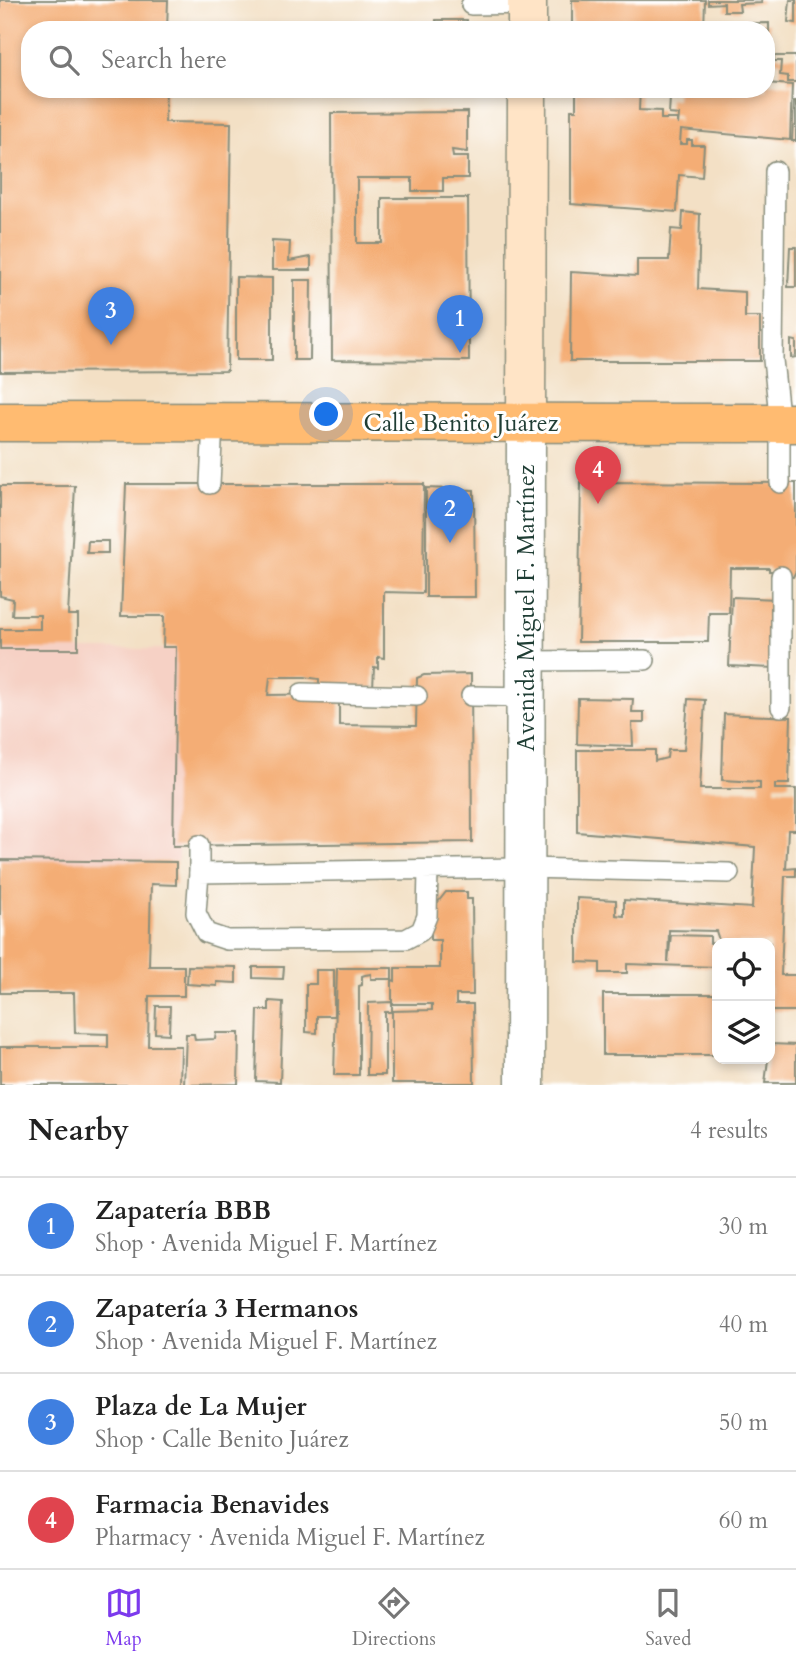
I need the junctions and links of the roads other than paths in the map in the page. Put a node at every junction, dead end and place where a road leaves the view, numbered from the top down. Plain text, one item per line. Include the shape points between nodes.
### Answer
1 (471, 5) dead end
2 (527, 11) edge
3 (527, 98) edge
4 (775, 171) dead end
5 (0, 422) edge
6 (213, 422) junction
7 (526, 424) junction
8 (788, 424) edge
9 (780, 483) dead end
10 (210, 484) dead end
11 (781, 576) dead end
12 (645, 660) dead end
13 (526, 679) junction
14 (302, 693) dead end
15 (417, 696) dead end
16 (471, 696) dead end
17 (781, 707) dead end
18 (199, 845) dead end
19 (526, 868) junction
20 (428, 870) junction
21 (199, 873) junction
22 (729, 873) dead end
23 (526, 1085) edge

1 - 2 lane
3 - 7 main road, Avenida Miguel F. Martínez
4 - 8 lane via 773,360
5 - 6 main road, Calle Benito Juárez
6 - 7 main road, Calle Benito Juárez
6 - 10 lane
7 - 8 main road, Calle Benito Juárez
7 - 13 street, Avenida Miguel F. Martínez
8 - 9 lane
11 - 17 lane
12 - 13 lane
13 - 16 lane
13 - 19 street, Avenida Miguel F. Martínez
14 - 15 lane
18 - 21 lane
19 - 20 lane
19 - 22 lane
19 - 23 street, Avenida Miguel F. Martínez
20 - 21 lane
20 - 21 lane via 427,916 421,931 406,939 227,940 206,933 196,913

